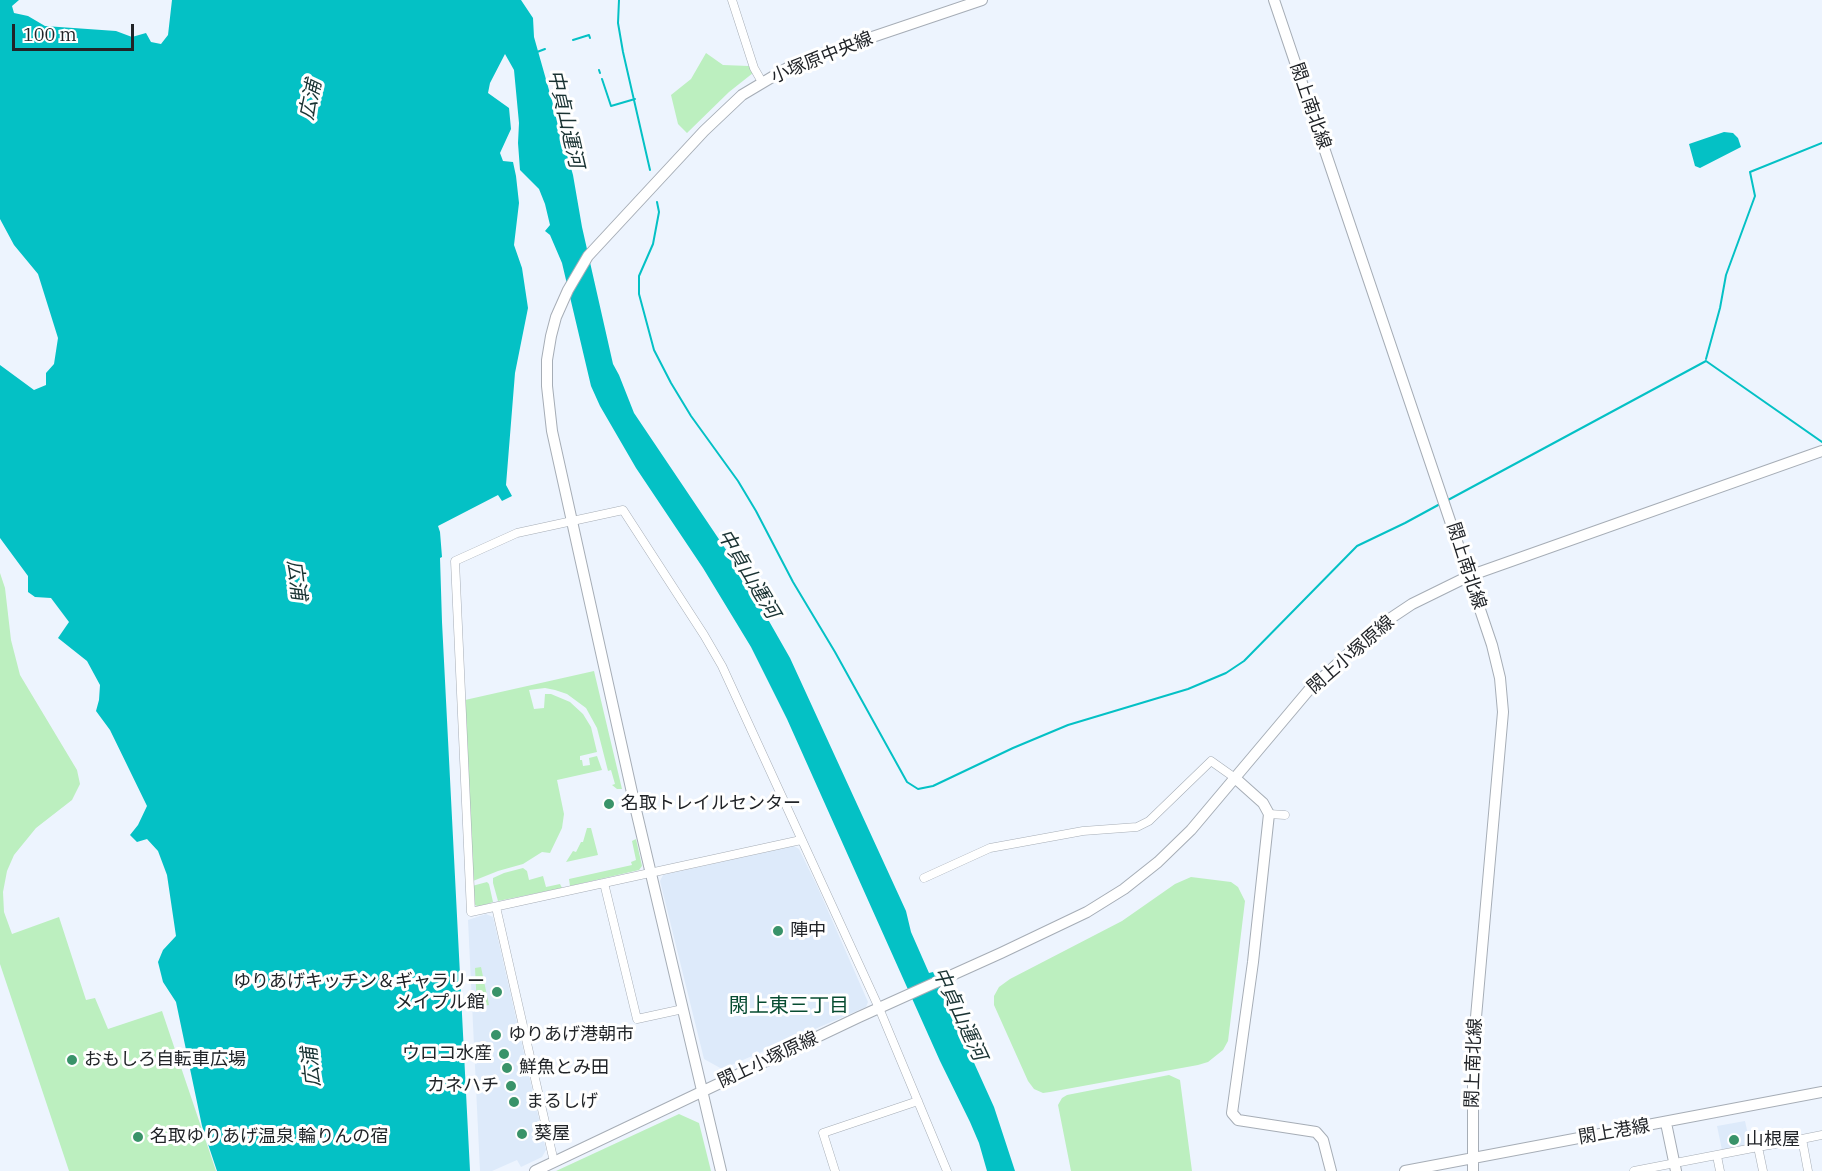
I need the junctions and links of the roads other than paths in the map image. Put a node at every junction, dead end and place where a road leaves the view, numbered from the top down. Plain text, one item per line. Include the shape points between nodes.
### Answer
1 (732, 0) edge
2 (982, 0) edge
3 (1274, 0) edge
4 (762, 82) junction
5 (1822, 451) edge
6 (571, 522) junction
7 (1469, 576) junction
8 (1235, 778) junction
9 (1269, 814) junction
10 (1285, 815) dead end
11 (801, 840) junction
12 (651, 873) junction
13 (924, 878) dead end
14 (604, 883) junction
15 (496, 907) junction
16 (879, 1008) junction
17 (683, 1010) junction
18 (703, 1091) junction
19 (1822, 1092) edge
20 (918, 1101) junction
21 (1666, 1123) junction
22 (1822, 1135) edge
23 (1802, 1139) junction
24 (1758, 1147) junction
25 (1717, 1156) junction
26 (1473, 1157) junction
27 (554, 1162) junction
28 (1675, 1167) edge
29 (535, 1171) edge
30 (721, 1171) edge
31 (835, 1171) edge
32 (947, 1171) edge
33 (1330, 1171) edge
34 (1405, 1171) edge
35 (1473, 1171) edge
36 (1634, 1171) edge
37 (1720, 1171) edge
38 (1763, 1171) edge
39 (1808, 1171) edge

1 - 4 street
2 - 4 street, 小塚原中央線 via 816,56
3 - 7 street, 閖上南北線
4 - 6 street, 小塚原中央線 via 724,111 598,245 561,306 551,336 547,386
5 - 7 street, 閖上小塚原線
6 - 11 street via 623,510 713,651
6 - 12 street
6 - 15 street via 517,533 455,561 471,912
7 - 8 street, 閖上小塚原線 via 1412,604 1368,635 1308,691
7 - 26 street, 閖上南北線 via 1492,645 1503,712 1473,1051
8 - 9 street via 1263,803
8 - 13 street via 1211,761 1149,821 1137,826 1083,831 990,848
8 - 16 street, 閖上小塚原線 via 1191,830 1124,889 1087,912
9 - 10 street
9 - 33 street via 1232,1113 1238,1120 1316,1132 1323,1140
11 - 12 street
11 - 16 street
12 - 14 street
12 - 17 street
14 - 15 street
14 - 17 street via 637,1019
15 - 27 street
16 - 18 street, 閖上小塚原線
16 - 20 street
17 - 18 street
18 - 27 street, 閖上小塚原線
18 - 30 street
19 - 21 street, 閖上港線
20 - 31 street via 823,1133
20 - 32 street
21 - 26 street, 閖上港線
21 - 28 street
22 - 23 street
23 - 24 street
23 - 39 street
24 - 25 street
24 - 38 street
25 - 28 street
25 - 37 street
26 - 34 street, 閖上港線
26 - 35 street, 閖上南北線
27 - 29 street, 閖上小塚原線
28 - 36 street

